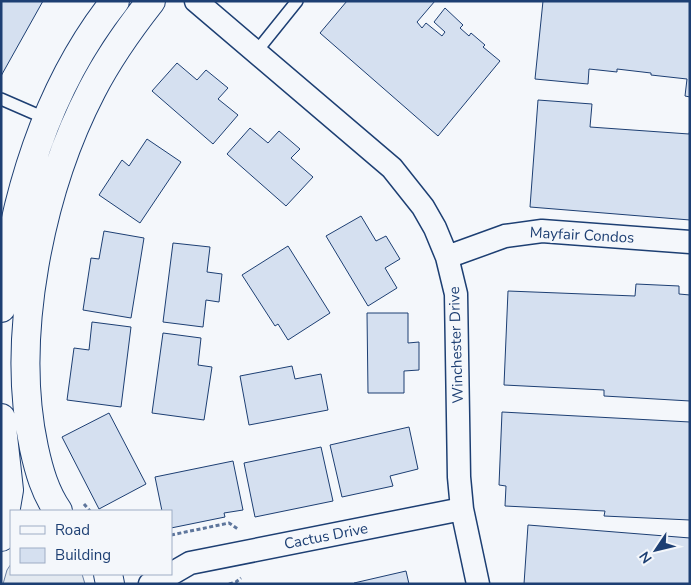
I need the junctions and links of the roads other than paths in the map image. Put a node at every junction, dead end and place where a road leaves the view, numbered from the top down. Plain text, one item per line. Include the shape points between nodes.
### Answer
1 (115, 1) edge
2 (151, 1) edge
3 (196, 1) edge
4 (297, 1) edge
5 (256, 52) junction
6 (1, 99) edge
7 (47, 119) junction
8 (690, 242) edge
9 (447, 256) junction
10 (1, 308) edge
11 (1, 418) edge
12 (462, 509) junction
13 (57, 510) edge
14 (1, 538) edge
15 (176, 568) edge
16 (165, 575) edge
17 (150, 584) edge
18 (478, 584) edge

1 - 7 street via 79,55
2 - 13 street via 92,90 75,128 55,182 35,267 28,316 26,393 43,483
3 - 5 street, Winchester Drive
4 - 5 lane
5 - 9 street, Winchester Drive via 392,168 423,207
6 - 7 lane
7 - 10 street via 20,202
8 - 9 street, Mayfair Condos via 542,231 505,236
9 - 12 street, Winchester Drive via 456,294
11 - 14 street via 9,490
12 - 15 street, Cactus Drive
12 - 18 street, Winchester Drive
16 - 17 street, Cactus Drive

